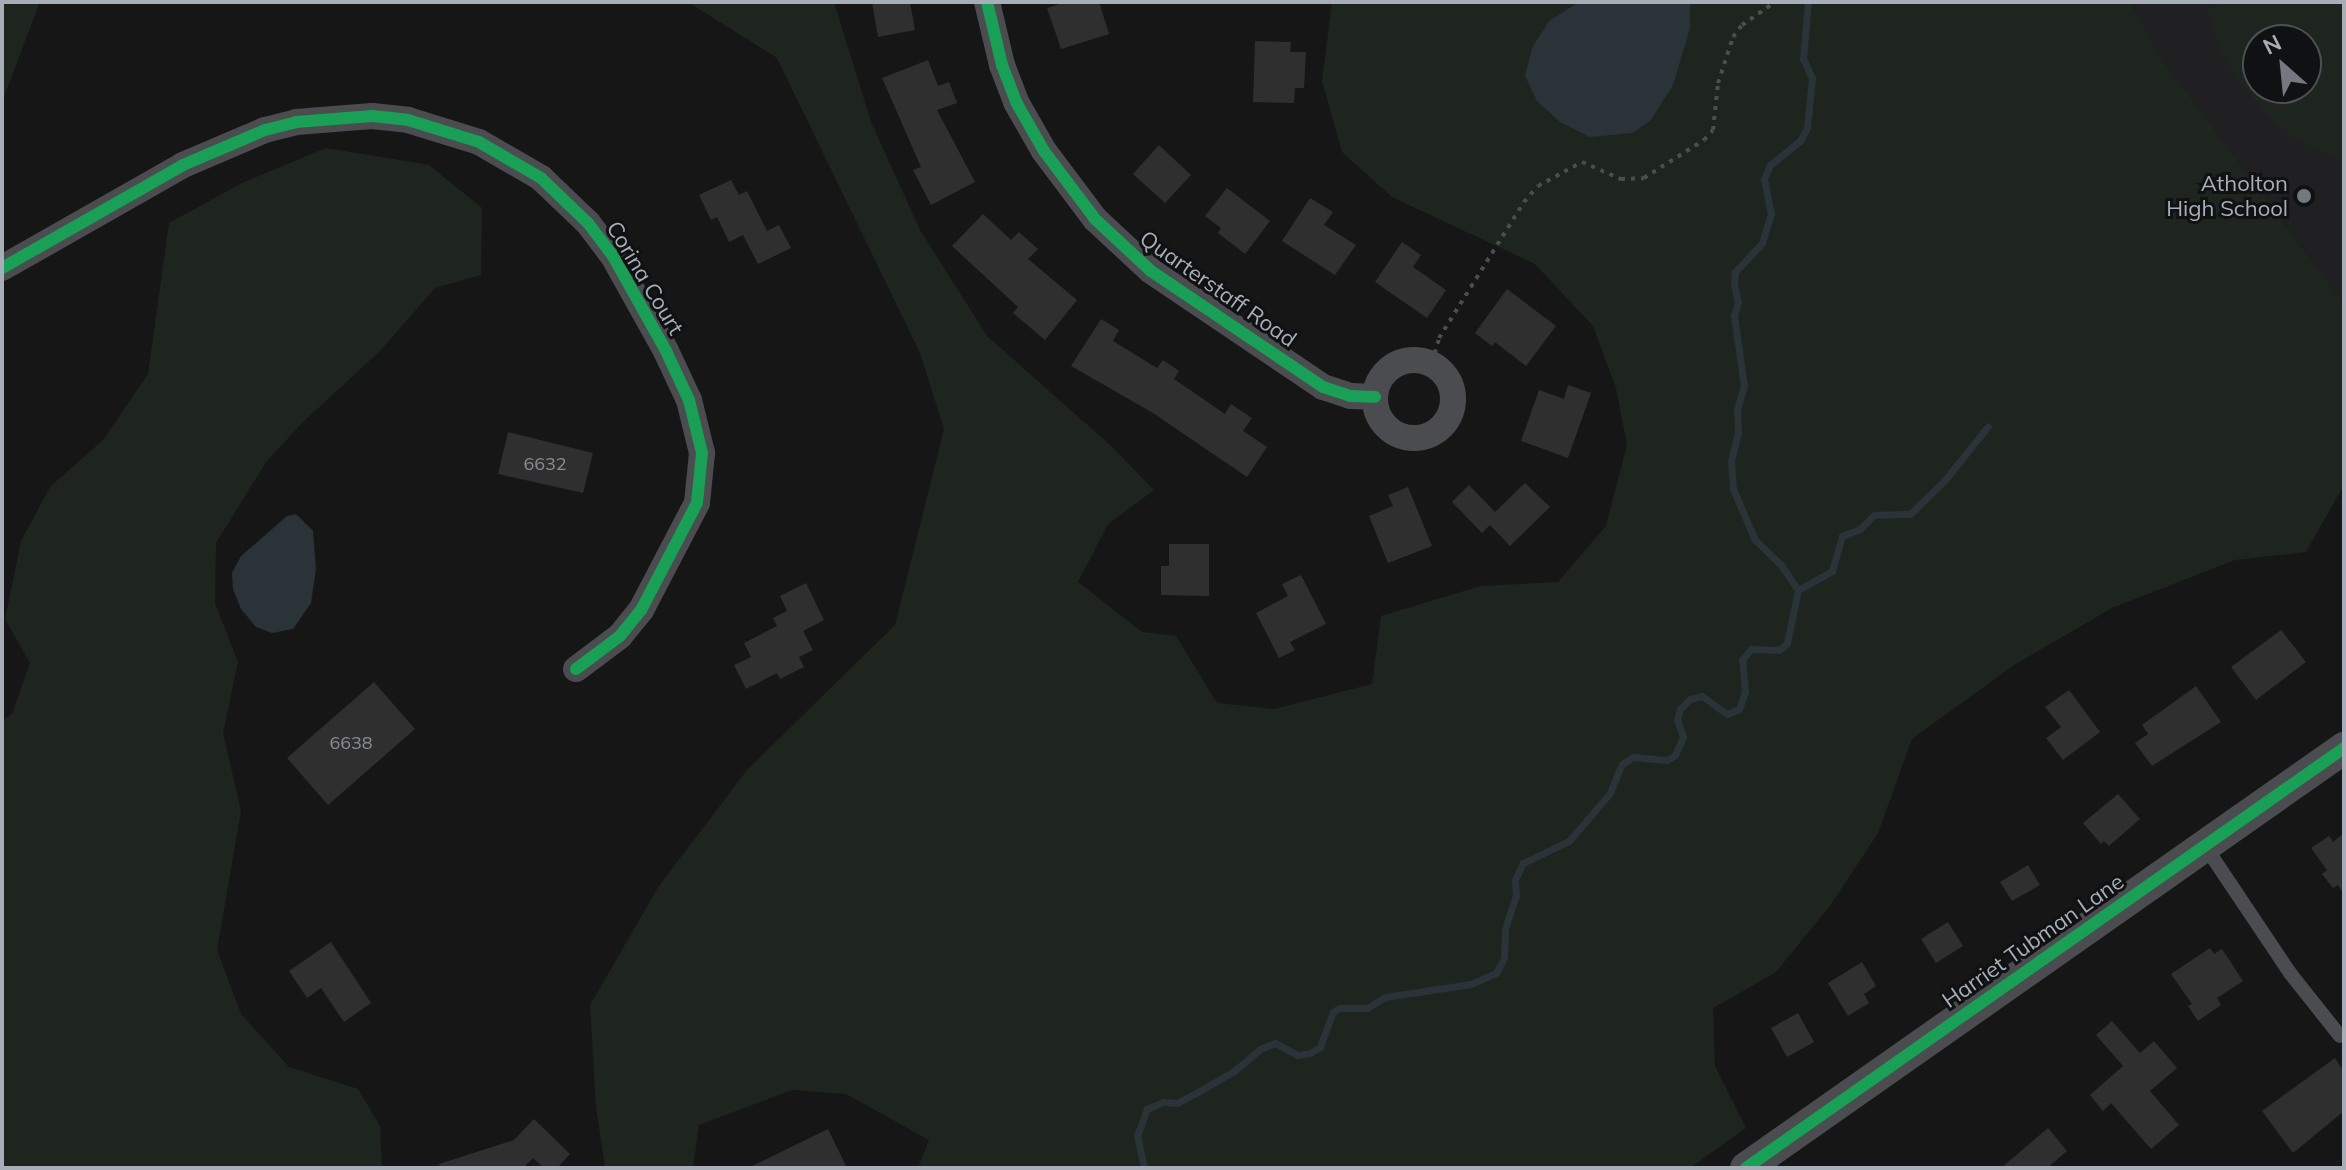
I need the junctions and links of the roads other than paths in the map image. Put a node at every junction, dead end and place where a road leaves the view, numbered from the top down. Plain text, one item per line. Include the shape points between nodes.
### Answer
1 (987, 2) edge
2 (2, 268) edge
3 (1375, 397) junction
4 (576, 669) dead end
5 (2344, 748) edge
6 (2205, 845) junction
7 (2340, 1036) dead end
8 (1746, 1168) edge

1 - 3 street, Quarterstaff Road via 1016,102 1044,151 1095,219 1151,271 1323,387
2 - 4 street, Corina Court via 183,165 296,122 372,116 408,120 479,142 541,178 588,223 613,256 689,400 702,453 697,503 641,610 620,636
3 - 3 street via 1381,420 1391,431 1421,438 1447,421 1454,396 1450,381 1432,363 1406,360 1381,377
5 - 6 street, Harriet Tubman Lane
6 - 7 lane via 2290,973
6 - 8 street, Harriet Tubman Lane

